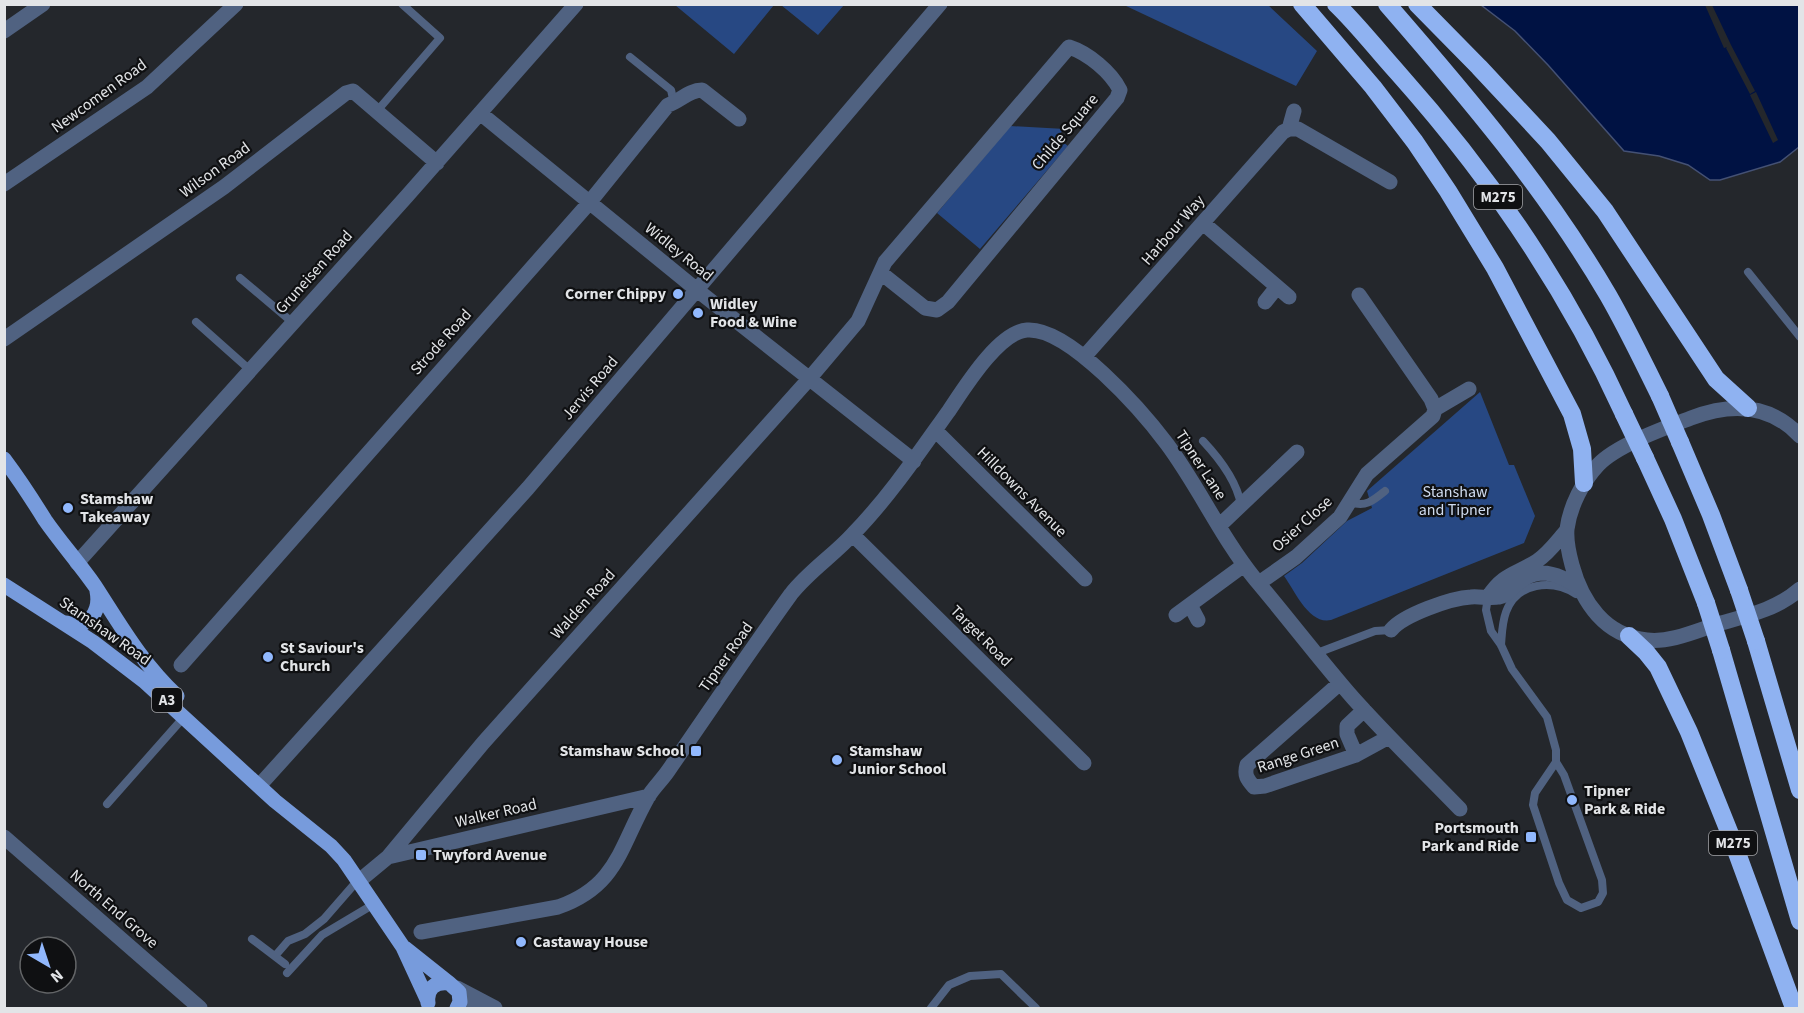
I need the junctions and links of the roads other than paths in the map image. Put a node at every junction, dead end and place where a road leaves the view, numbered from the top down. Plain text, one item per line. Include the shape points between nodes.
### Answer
1 (43, 4) edge
2 (236, 4) edge
3 (402, 4) edge
4 (576, 4) edge
5 (940, 4) edge
6 (1302, 4) edge
7 (1336, 4) edge
8 (1387, 4) edge
9 (1417, 4) edge
10 (4, 31) edge
11 (630, 57) dead end
12 (703, 76) dead end
13 (680, 99) junction
14 (378, 111) junction
15 (1294, 111) dead end
16 (480, 114) junction
17 (739, 119) dead end
18 (1289, 129) junction
19 (436, 163) junction
20 (1390, 182) dead end
21 (4, 184) edge
22 (589, 202) junction
23 (1203, 223) junction
24 (1748, 272) dead end
25 (881, 273) junction
26 (240, 278) dead end
27 (697, 290) junction
28 (1359, 295) dead end
29 (1265, 302) dead end
30 (195, 322) dead end
31 (292, 322) junction
32 (1026, 330) joint
33 (6, 334) edge
34 (1800, 337) edge
35 (1084, 357) junction
36 (250, 370) junction
37 (809, 379) junction
38 (1469, 389) dead end
39 (1748, 408) junction
40 (1435, 409) junction
41 (935, 430) junction
42 (1800, 436) edge
43 (1203, 441) dead end
44 (1298, 452) dead end
45 (4, 459) edge
46 (914, 461) junction
47 (1584, 483) junction
48 (1385, 491) dead end
49 (1351, 502) junction
50 (1241, 506) junction
51 (1219, 526) junction
52 (1567, 530) junction
53 (853, 535) junction
54 (77, 563) junction
55 (1244, 565) junction
56 (1085, 579) dead end
57 (1258, 583) junction
58 (4, 585) edge
59 (94, 585) junction
60 (1800, 589) edge
61 (1582, 594) junction
62 (1488, 597) junction
63 (1190, 605) junction
64 (1176, 615) dead end
65 (1198, 620) dead end
66 (63, 622) junction
67 (1390, 630) joint
68 (1629, 636) junction
69 (1501, 645) junction
70 (1317, 654) junction
71 (181, 665) dead end
72 (1340, 684) junction
73 (1364, 711) junction
74 (184, 717) junction
75 (1389, 737) junction
76 (1356, 755) junction
77 (1556, 762) junction
78 (1083, 763) dead end
79 (262, 782) junction
80 (1800, 790) edge
81 (649, 796) junction
82 (107, 804) dead end
83 (1460, 809) dead end
84 (4, 837) edge
85 (388, 857) junction
86 (359, 881) junction
87 (374, 904) junction
88 (1800, 921) edge
89 (421, 932) dead end
90 (252, 939) dead end
91 (403, 946) junction
92 (275, 956) junction
93 (453, 985) junction
94 (428, 1005) edge
95 (200, 1008) edge
96 (458, 1008) edge
97 (481, 1008) edge
98 (495, 1008) edge
99 (931, 1008) edge
100 (1036, 1008) edge
101 (1794, 1008) edge

1 - 10 street
2 - 21 street, Newcomen Road via 147,87
3 - 14 lane via 440,38
4 - 16 street, Gruneisen Road
5 - 27 street, Jervis Road
6 - 47 highway, M275 via 1415,142 1495,268 1572,414 1582,449
7 - 88 highway, M275, bridge via 1438,118 1526,236 1604,369 1673,519 1706,603
8 - 80 highway, M275, bridge via 1510,151 1607,294 1659,396 1711,515 1756,641
9 - 39 highway via 1548,141 1605,211 1711,372
11 - 13 lane
12 - 13 street
13 - 17 street via 695,90 707,93
13 - 22 street, Strode Road via 668,105
14 - 19 street, Wilson Road
14 - 33 street, Wilson Road via 353,91 346,93 225,187
15 - 18 street
16 - 19 street, Gruneisen Road
16 - 22 street, Widley Road
18 - 20 street via 1298,129
18 - 23 street, Harbour Way via 1282,132
19 - 31 street, Gruneisen Road
22 - 27 street, Widley Road
22 - 71 street, Strode Road
23 - 29 street via 1283,292
23 - 35 street, Harbour Way
24 - 34 lane
25 - 25 street, Childe Square via 925,308 936,310 948,302 1117,98 1120,90 1115,80 1080,50 1069,47 885,262
25 - 37 street, Childe Square via 858,321
26 - 31 lane
27 - 37 street, Widley Road
27 - 79 street, Jervis Road via 528,488
28 - 40 street via 1365,315
30 - 36 lane
31 - 36 street, Gruneisen Road
32 - 35 street, Tipner Lane via 1046,332
32 - 41 street, Tipner Road via 1012,335 994,350
35 - 51 street, Tipner Lane via 1112,382 1167,444
36 - 54 street, Gruneisen Road
37 - 46 street, Widley Road
37 - 85 street, Walden Road via 491,734
38 - 40 street, Osier Close
39 - 42 street via 1776,417
39 - 47 street via 1713,410 1650,435 1600,463
40 - 49 street, Osier Close via 1433,416 1368,474
41 - 46 street, Tipner Road
41 - 56 street, Hilldowns Avenue
43 - 50 lane via 1230,478
44 - 50 street
45 - 54 main road, A3
46 - 53 street, Tipner Road
47 - 52 street
48 - 49 lane via 1365,505
49 - 57 street, Osier Close via 1340,518 1296,557
50 - 51 street
51 - 55 street, Tipner Lane
52 - 61 street via 1568,550
52 - 62 street via 1537,561 1498,582
53 - 78 street, Target Road
53 - 81 street, Tipner Road via 794,591
54 - 59 main road, A3
55 - 57 street, Tipner Lane
55 - 63 street
57 - 70 street, Tipner Lane
58 - 66 main road, Stamshaw Road / A3
59 - 66 main road via 98,603 92,617 77,626
59 - 79 main road, A3 via 156,676
60 - 68 street via 1769,609 1665,640
61 - 62 street via 1568,580 1541,573 1527,577 1500,597
61 - 68 street via 1596,614 1613,629
61 - 69 lane via 1554,585 1527,589 1506,610
62 - 67 street via 1448,601 1400,621
62 - 69 lane via 1486,610 1491,631
63 - 64 street
63 - 65 street
66 - 74 main road, Stamshaw Road / A3 via 126,666
67 - 70 lane via 1375,631
68 - 101 highway, M275 via 1658,667 1689,732
69 - 77 lane via 1512,669 1547,717
70 - 72 street, Tipner Lane
72 - 73 street, Tipner Lane
72 - 76 street, Range Green via 1247,765 1245,774 1254,787 1265,786
73 - 75 street, Tipner Lane
73 - 76 street via 1347,726
74 - 79 main road, Stamshaw Road / A3
74 - 82 lane
75 - 76 street, Range Green
75 - 83 street, Tipner Lane
77 - 77 lane via 1602,880 1604,893 1598,902 1581,908 1567,900 1559,884 1533,805 1535,793
79 - 86 main road, Stamshaw Road / A3 via 294,818 344,860
81 - 85 street, Walker Road
81 - 89 street, Tipner Road via 606,877 576,901
84 - 95 street, North End Grove
85 - 86 street, Walker Road
86 - 87 main road, A3
86 - 92 lane via 324,919 288,941
87 - 91 main road, A3
87 - 92 lane via 322,935 286,969
90 - 92 lane
91 - 93 main road, A3
91 - 94 main road, A3
93 - 94 main road via 434,985 428,994
93 - 96 main road via 461,997
93 - 98 street
96 - 97 street
99 - 100 lane via 949,985 970,976 1001,974

